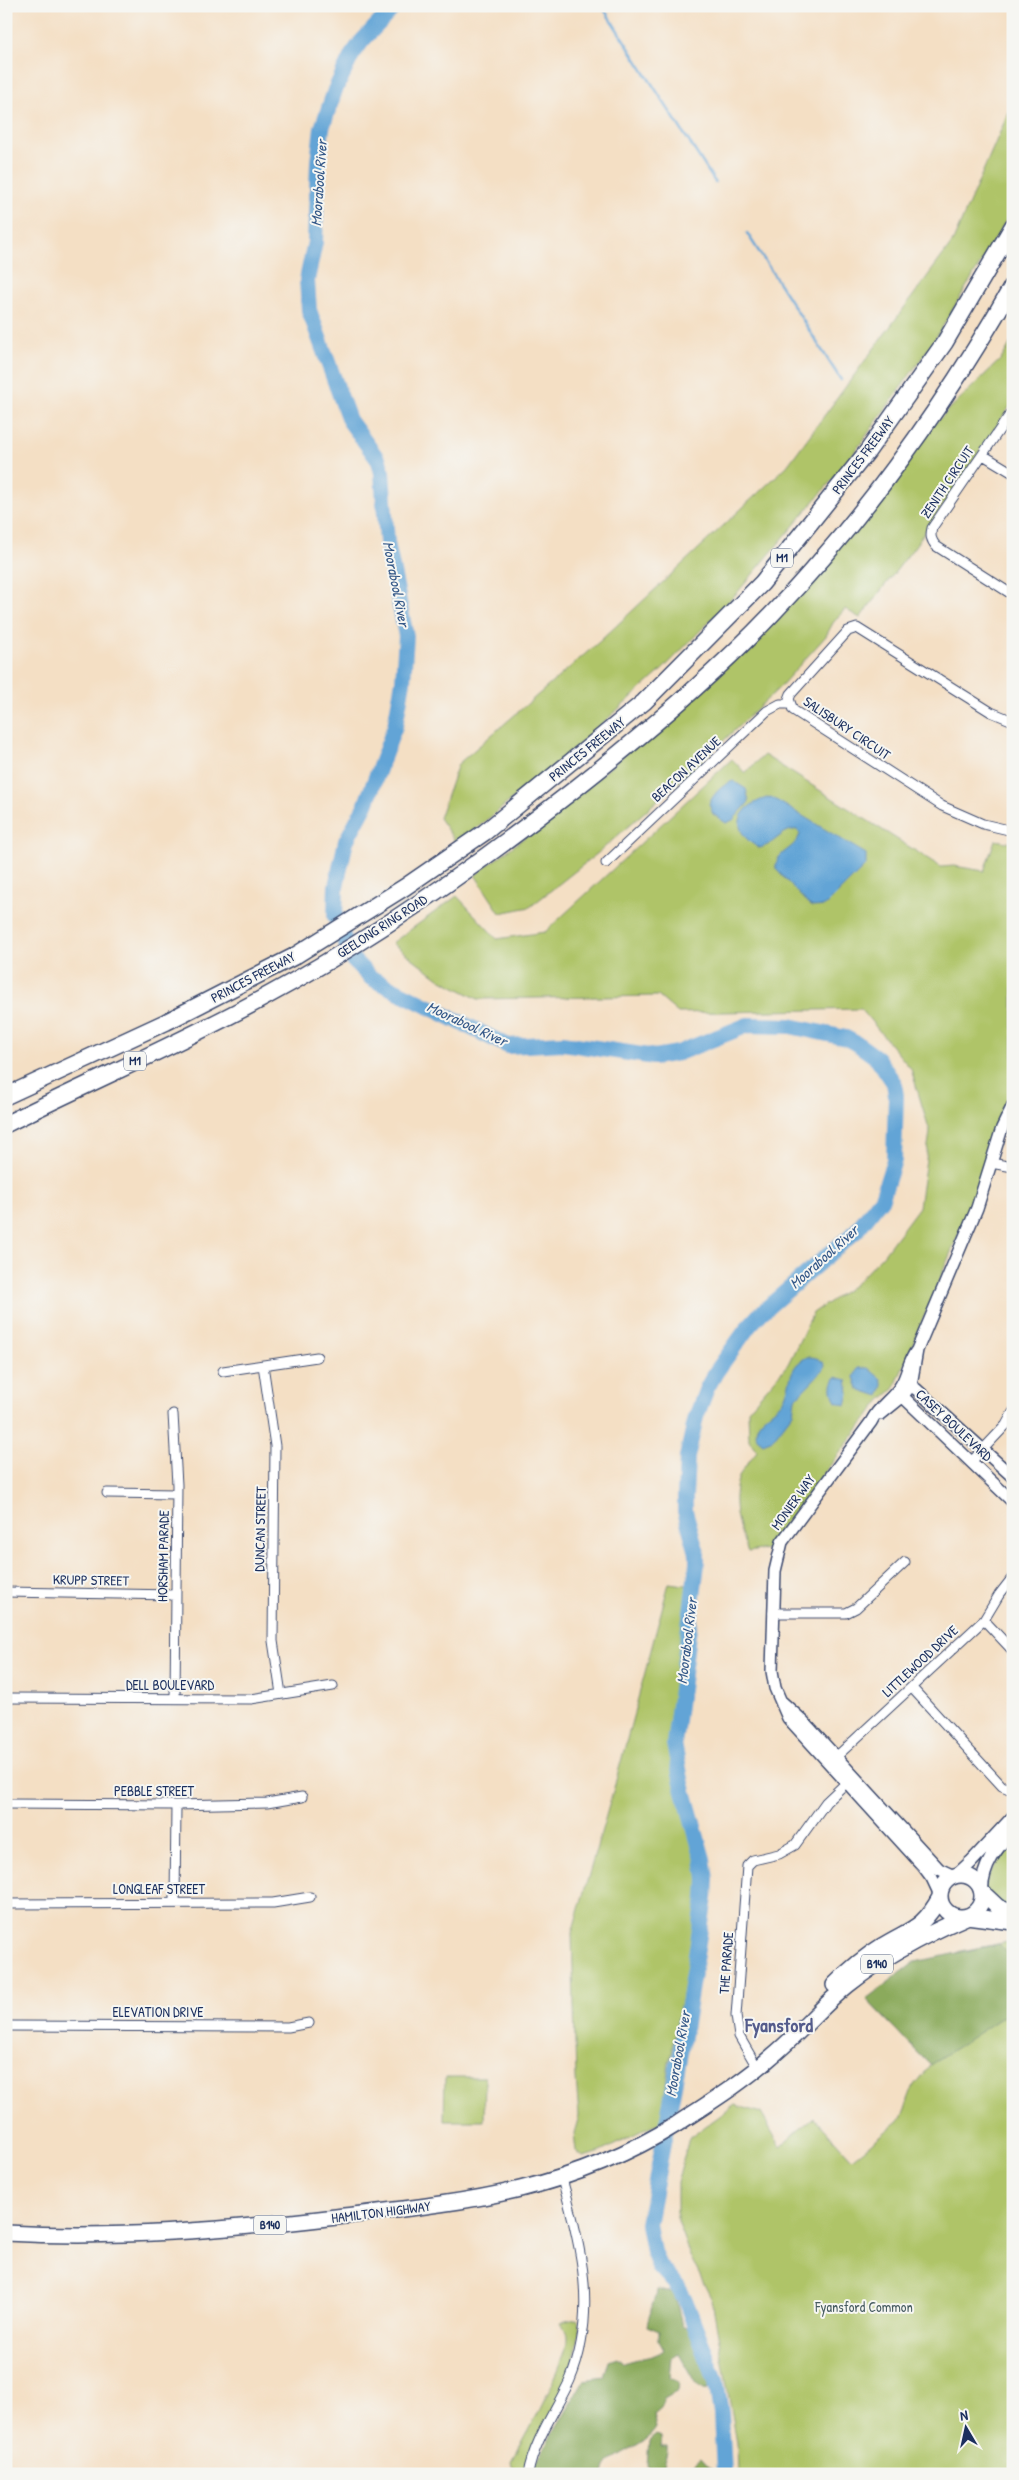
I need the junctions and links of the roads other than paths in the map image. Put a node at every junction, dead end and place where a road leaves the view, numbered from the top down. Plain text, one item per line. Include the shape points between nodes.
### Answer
1 (1013, 226) edge
2 (1013, 285) edge
3 (1013, 410) edge
4 (983, 455) junction
5 (1013, 473) edge
6 (1013, 595) edge
7 (789, 704) junction
8 (1013, 721) edge
9 (1013, 831) edge
10 (498, 849) joint
11 (606, 863) dead end
12 (264, 998) joint
13 (6, 1096) edge
14 (1013, 1105) edge
15 (6, 1124) edge
16 (991, 1162) junction
17 (1013, 1167) edge
18 (317, 1357) dead end
19 (262, 1365) junction
20 (224, 1371) dead end
21 (903, 1389) junction
22 (1013, 1412) edge
23 (173, 1414) dead end
24 (983, 1450) junction
25 (972, 1461) junction
26 (1013, 1477) edge
27 (107, 1493) dead end
28 (177, 1494) junction
29 (1013, 1502) edge
30 (905, 1562) dead end
31 (1013, 1578) edge
32 (6, 1592) edge
33 (176, 1595) junction
34 (773, 1613) junction
35 (984, 1620) junction
36 (1013, 1651) edge
37 (333, 1686) dead end
38 (912, 1688) junction
39 (281, 1694) junction
40 (6, 1698) edge
41 (175, 1698) junction
42 (832, 1760) junction
43 (850, 1780) junction
44 (1013, 1789) edge
45 (302, 1797) dead end
46 (6, 1804) edge
47 (176, 1805) junction
48 (1013, 1817) edge
49 (1013, 1830) edge
50 (955, 1876) junction
51 (982, 1891) junction
52 (310, 1896) dead end
53 (940, 1896) junction
54 (175, 1903) junction
55 (6, 1904) edge
56 (1013, 1913) edge
57 (966, 1916) junction
58 (1013, 1922) edge
59 (844, 1982) junction
60 (309, 2023) dead end
61 (6, 2026) edge
62 (757, 2065) junction
63 (562, 2178) junction
64 (7, 2234) edge
65 (528, 2474) edge

1 - 13 highway, PRINCES FREEWAY / M1 via 945,342 867,452 762,583 644,702 484,832 405,887 293,957
2 - 10 highway, PRINCES FREEWAY / M1 via 975,352 872,499 772,614 654,727
3 - 4 street, ZENITH CIRCUIT
4 - 5 street
4 - 6 street, ZENITH CIRCUIT via 932,528 931,539 936,546
7 - 8 street, SALISBURY CIRCUIT via 791,694 848,631 857,628 991,712
7 - 9 street, SALISBURY CIRCUIT via 793,710 942,806 983,824
7 - 11 street, BEACON AVENUE via 780,704 767,711
10 - 12 highway, GEELONG RING ROAD / M1 via 403,913
12 - 15 highway, PRINCES FREEWAY / M1
14 - 16 street
16 - 17 street
16 - 21 street via 977,1208 917,1350 910,1359
18 - 19 street
19 - 20 street
19 - 39 street, DUNCAN STREET via 275,1446 273,1641
21 - 24 street, CASEY BOULEVARD
21 - 25 street, CASEY BOULEVARD
21 - 34 street, MONIER WAY via 871,1422 782,1542 775,1571
22 - 24 street via 1006,1425
23 - 28 street, HORSHAM PARADE
24 - 25 street
24 - 26 street, CASEY BOULEVARD
25 - 29 street, CASEY BOULEVARD
27 - 28 street
28 - 33 street, HORSHAM PARADE
30 - 34 street via 856,1608 846,1613
31 - 35 street, LITTLEWOOD DRIVE
32 - 33 street, KRUPP STREET
33 - 41 street, HORSHAM PARADE
34 - 42 street, MONIER WAY via 772,1671 780,1701 797,1716
35 - 36 street
35 - 38 street, LITTLEWOOD DRIVE
37 - 39 street, DELL BOULEVARD
38 - 42 street, LITTLEWOOD DRIVE
38 - 44 street via 1002,1786
39 - 41 street, DELL BOULEVARD via 246,1699
40 - 41 street, DELL BOULEVARD
42 - 43 street, MONIER WAY
43 - 50 street, MONIER WAY via 938,1869
43 - 53 street, MONIER WAY via 923,1866
43 - 62 street, THE PARADE via 826,1802 795,1845 779,1854 750,1862 746,1869 736,2016 739,2036
45 - 47 street, PEBBLE STREET via 266,1803
46 - 47 street, PEBBLE STREET
47 - 54 street
48 - 50 main road
49 - 51 main road via 990,1860
50 - 51 main road via 971,1878
50 - 53 main road, B140 via 945,1883
51 - 56 main road via 998,1907
51 - 57 main road, B140 via 979,1908
52 - 54 street, LONGLEAF STREET via 273,1903
53 - 57 main road via 948,1914
53 - 59 main road, HAMILTON HIGHWAY / B140 via 916,1928 872,1952
54 - 55 street, LONGLEAF STREET
57 - 58 main road
57 - 59 main road, HAMILTON HIGHWAY / B140
59 - 62 main road, HAMILTON HIGHWAY / B140
60 - 61 street, ELEVATION DRIVE via 288,2027
62 - 63 main road, HAMILTON HIGHWAY / B140 via 674,2125 620,2155
63 - 64 main road, HAMILTON HIGHWAY / B140 via 528,2189 472,2200 247,2228 182,2233
63 - 65 street via 583,2267 586,2303 583,2340 570,2379

